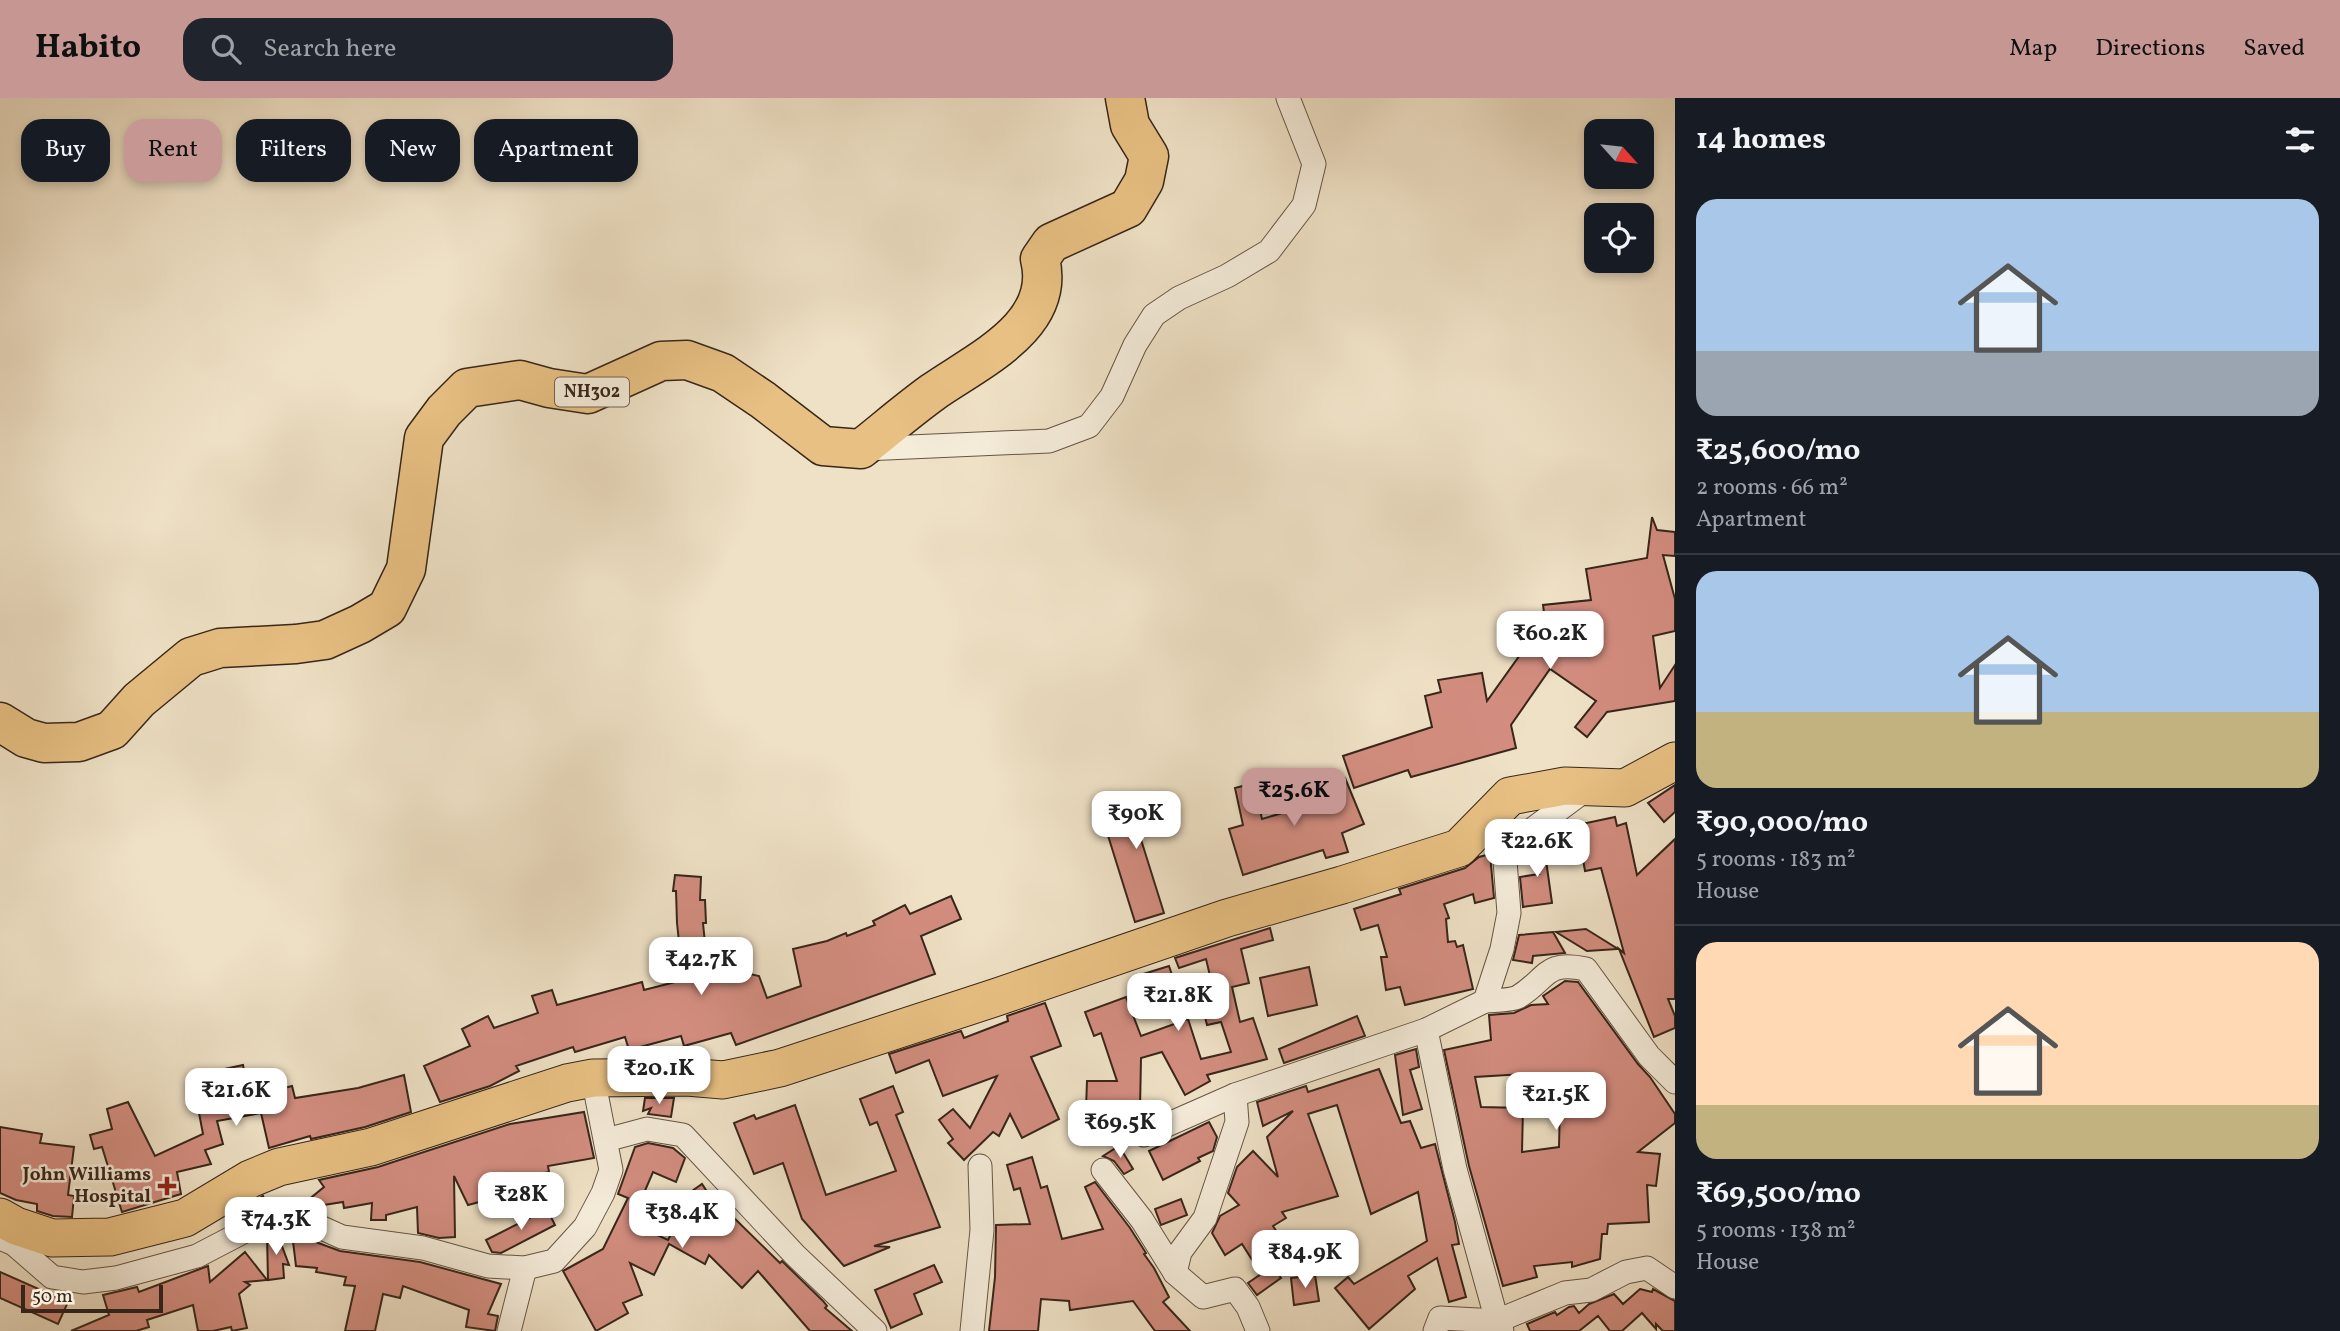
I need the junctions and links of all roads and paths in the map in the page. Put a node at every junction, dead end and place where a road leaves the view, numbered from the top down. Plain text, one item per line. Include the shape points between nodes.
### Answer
1 (1125, 98) edge
2 (1288, 98) edge
3 (861, 449) junction
4 (0, 722) edge
5 (1675, 761) edge
6 (1591, 786) junction
7 (1485, 1001) junction
8 (1426, 1030) junction
9 (593, 1078) junction
10 (1675, 1082) edge
11 (1235, 1095) junction
12 (1144, 1135) dead end
13 (606, 1140) junction
14 (980, 1166) dead end
15 (1103, 1170) dead end
16 (0, 1217) edge
17 (0, 1238) edge
18 (525, 1268) junction
19 (1175, 1273) junction
20 (1675, 1287) edge
21 (1500, 1326) edge
22 (509, 1331) edge
23 (875, 1331) edge
24 (972, 1331) edge
25 (1258, 1331) edge
26 (1435, 1331) edge

1 - 3 highway via 1129,125 1149,156 1144,181 1128,208 1051,243 1040,259 1039,303 1009,340 932,392
2 - 3 street via 1314,164 1304,205 1269,251 1154,315 1112,396 1089,426 1049,441
3 - 4 highway, NH302 via 823,446 723,373 687,360 661,361 588,394 520,380 467,388 425,438 406,569 387,608 325,640 220,648 191,657 112,730 79,742 44,743
5 - 6 main road via 1625,788
6 - 7 street via 1522,837 1505,861 1509,913
6 - 9 main road via 1510,796 1458,848 1227,918 780,1068 723,1080
7 - 8 street
7 - 10 street via 1517,998 1546,972 1568,965 1586,969 1649,1056
8 - 11 street
8 - 21 street via 1455,1169
9 - 13 street
9 - 16 main road via 371,1147 279,1167 185,1218 110,1237 52,1238
11 - 12 street
11 - 19 street via 1237,1122 1205,1218 1180,1252
13 - 18 street via 611,1170 585,1227 554,1261
13 - 23 street via 647,1129 683,1135 794,1255
14 - 24 street via 982,1230
15 - 19 street
17 - 18 street via 14,1244 52,1277 83,1282 197,1256 268,1219 302,1219 342,1237 424,1248 488,1266
18 - 22 street
19 - 25 street via 1203,1297 1235,1289
20 - 21 street via 1647,1268 1626,1272 1591,1290 1566,1293
21 - 26 street via 1440,1318

